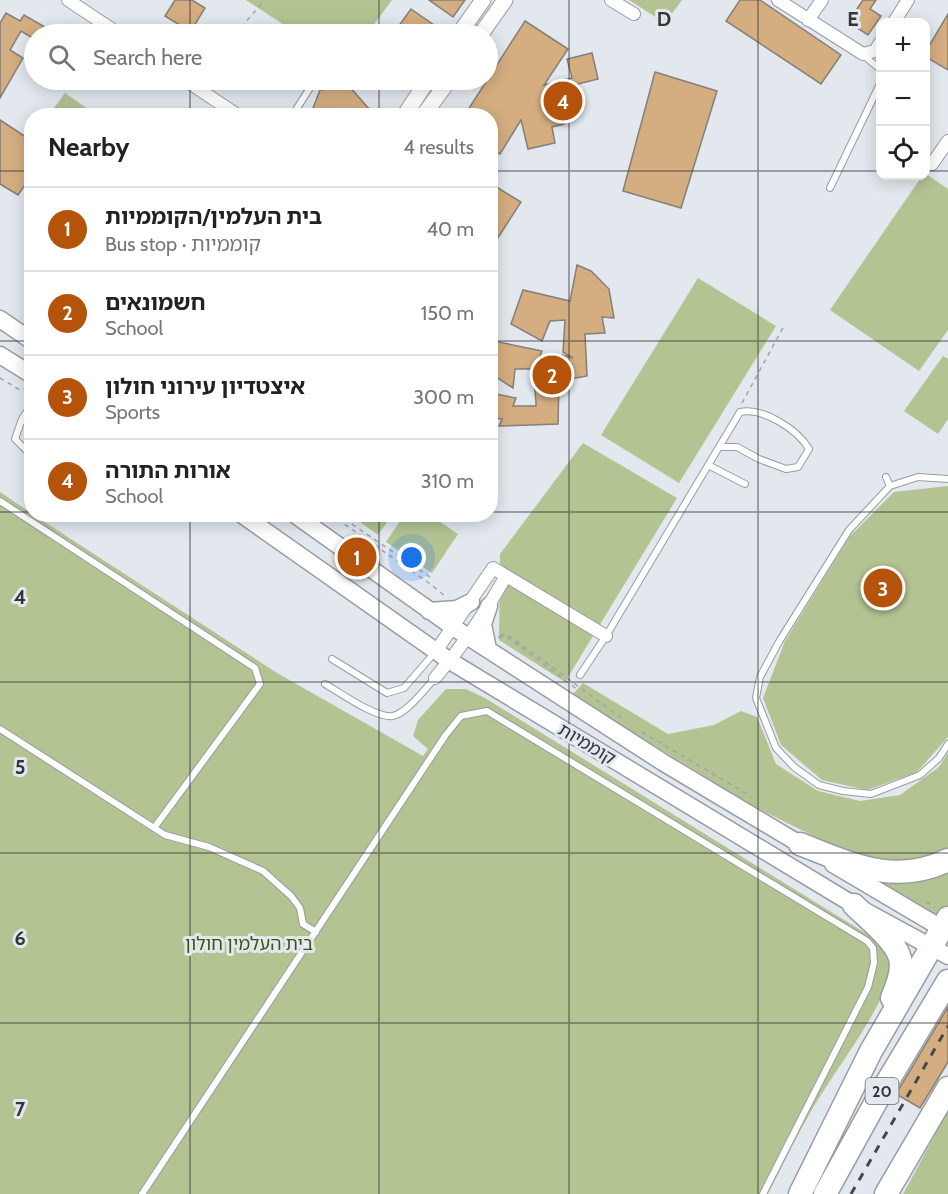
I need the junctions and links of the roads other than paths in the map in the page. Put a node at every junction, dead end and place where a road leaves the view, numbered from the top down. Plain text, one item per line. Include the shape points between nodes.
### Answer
1 (68, 0) edge
2 (483, 0) edge
3 (505, 0) edge
4 (611, 0) edge
5 (778, 0) edge
6 (822, 0) edge
7 (908, 0) edge
8 (634, 14) dead end
9 (897, 18) edge
10 (808, 20) junction
11 (104, 24) edge
12 (466, 24) edge
13 (488, 24) edge
14 (876, 49) edge
15 (863, 54) junction
16 (876, 65) edge
17 (200, 90) edge
18 (309, 90) edge
19 (421, 90) edge
20 (441, 90) edge
21 (876, 92) edge
22 (227, 108) edge
23 (297, 108) edge
24 (409, 108) edge
25 (429, 108) edge
26 (948, 141) edge
27 (932, 164) dead end
28 (830, 188) dead end
29 (0, 319) edge
30 (24, 336) edge
31 (0, 355) edge
32 (24, 370) edge
33 (24, 416) edge
34 (22, 419) joint
35 (720, 447) junction
36 (24, 448) edge
37 (708, 465) junction
38 (886, 477) dead end
39 (948, 478) edge
40 (745, 484) dead end
41 (890, 486) junction
42 (0, 501) edge
43 (24, 517) edge
44 (32, 522) edge
45 (252, 522) edge
46 (305, 522) edge
47 (506, 576) junction
48 (471, 602) junction
49 (489, 606) junction
50 (429, 611) junction
51 (460, 631) junction
52 (606, 636) junction
53 (487, 641) junction
54 (436, 651) junction
55 (332, 658) dead end
56 (450, 661) junction
57 (580, 675) dead end
58 (435, 678) joint
59 (325, 684) dead end
60 (0, 729) edge
61 (948, 744) edge
62 (154, 828) junction
63 (800, 844) junction
64 (948, 860) edge
65 (854, 905) junction
66 (316, 933) junction
67 (944, 939) edge
68 (948, 981) edge
69 (871, 1051) junction
70 (948, 1088) edge
71 (142, 1194) edge
72 (763, 1194) edge
73 (800, 1194) edge
74 (825, 1194) edge
75 (886, 1194) edge

1 - 11 street
2 - 12 street
3 - 13 street
4 - 8 street
5 - 10 street
6 - 10 street
7 - 9 street
10 - 15 street
14 - 15 street
15 - 16 lane
17 - 22 street
18 - 23 lane
19 - 24 street
20 - 25 street
21 - 28 lane
26 - 27 street
29 - 30 main road
31 - 32 main road
33 - 34 lane
34 - 36 lane via 15,439
35 - 35 lane via 740,412 749,410 773,419 812,449 798,467 786,469 736,447
35 - 37 lane
37 - 40 lane
37 - 52 lane
38 - 41 lane
39 - 41 lane via 918,477
41 - 61 lane via 838,547 780,640 760,677 756,698 776,748 819,785 843,791 871,794 920,776
42 - 43 lane
44 - 62 lane via 255,668 260,684
45 - 54 main road, קוממיות
46 - 50 main road, קוממיות
47 - 48 street via 494,568
47 - 49 street
47 - 52 street
48 - 50 main road via 457,609
48 - 51 street
49 - 51 street
49 - 53 main road via 483,624
50 - 51 main road, קוממיות
51 - 53 main road, קוממיות
51 - 54 street
51 - 56 street
52 - 57 lane
53 - 63 main road, קוממיות via 664,763
54 - 55 lane via 404,688 387,693
54 - 56 main road, קוממיות
56 - 58 street
56 - 65 main road, קוממיות
58 - 59 lane via 410,705 393,716 377,714
60 - 62 lane
62 - 66 lane via 263,871 291,896 300,908 303,924
63 - 64 highway via 855,866 882,872 918,870
63 - 67 main road, קוממיות
65 - 67 main road, קוממיות
65 - 69 highway via 892,943 901,965
66 - 71 lane
66 - 72 lane via 445,736 461,716 487,711 873,948 868,987
67 - 69 highway
68 - 74 highway, 20
69 - 73 highway
70 - 75 highway

